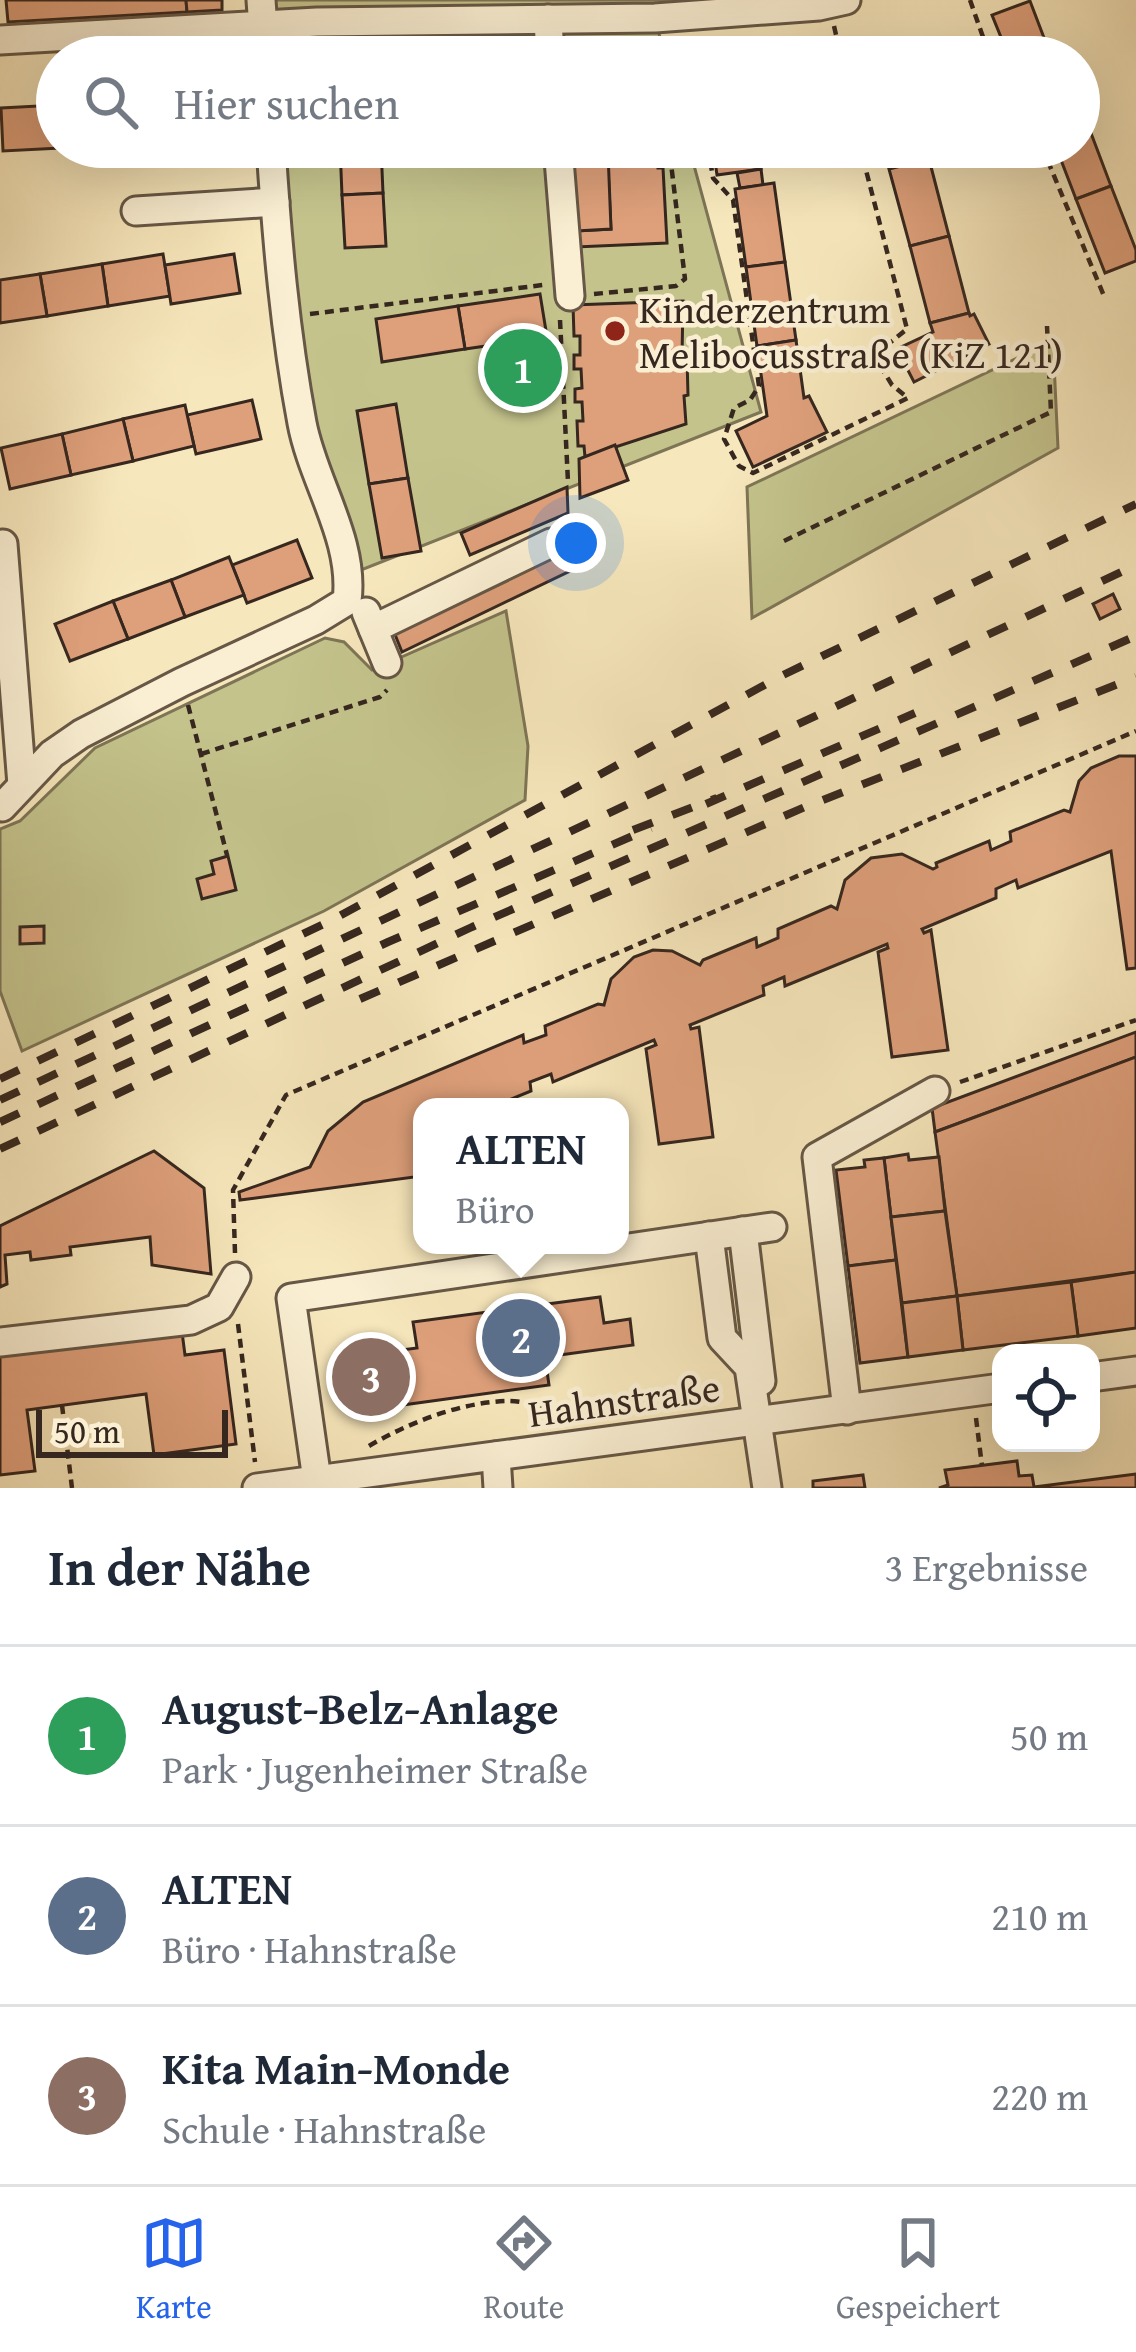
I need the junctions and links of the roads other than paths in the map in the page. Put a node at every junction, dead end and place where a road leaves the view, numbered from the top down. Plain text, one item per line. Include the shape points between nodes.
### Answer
1 (839, 7) edge
2 (262, 13) edge
3 (548, 20) junction
4 (36, 36) edge
5 (39, 36) edge
6 (549, 36) edge
7 (0, 40) edge
8 (273, 168) edge
9 (560, 168) edge
10 (275, 202) junction
11 (136, 212) dead end
12 (570, 289) road end
13 (551, 543) dead end
14 (3, 544) dead end
15 (351, 574) junction
16 (373, 629) junction
17 (387, 663) road end
18 (22, 785) junction
19 (2, 807) edge
20 (935, 1091) road end
21 (772, 1227) dead end
22 (742, 1232) junction
23 (709, 1236) junction
24 (629, 1248) edge
25 (588, 1254) edge
26 (236, 1277) road end
27 (0, 1342) edge
28 (1136, 1371) edge
29 (1100, 1376) edge
30 (992, 1389) edge
31 (848, 1410) junction
32 (762, 1421) junction
33 (496, 1456) junction
34 (256, 1478) edge
35 (317, 1480) junction
36 (498, 1488) edge
37 (767, 1488) edge

1 - 3 street
2 - 3 street
2 - 5 street
3 - 6 street
4 - 7 street
8 - 10 street
9 - 12 street
10 - 11 street
10 - 15 street via 303,430
13 - 16 street
14 - 18 street
15 - 16 street
15 - 18 street via 347,601 81,734
16 - 17 street
18 - 19 street
20 - 31 street via 817,1157
21 - 22 street
22 - 23 street
22 - 32 street
23 - 24 street
23 - 32 street via 722,1338 749,1367
25 - 35 street via 291,1298
26 - 27 street via 219,1307 191,1320
28 - 29 street
30 - 31 street, Hahnstraße
31 - 32 street, Hahnstraße
32 - 33 street, Hahnstraße
32 - 37 street
33 - 35 street, Hahnstraße
33 - 36 street
34 - 35 street, Hahnstraße

